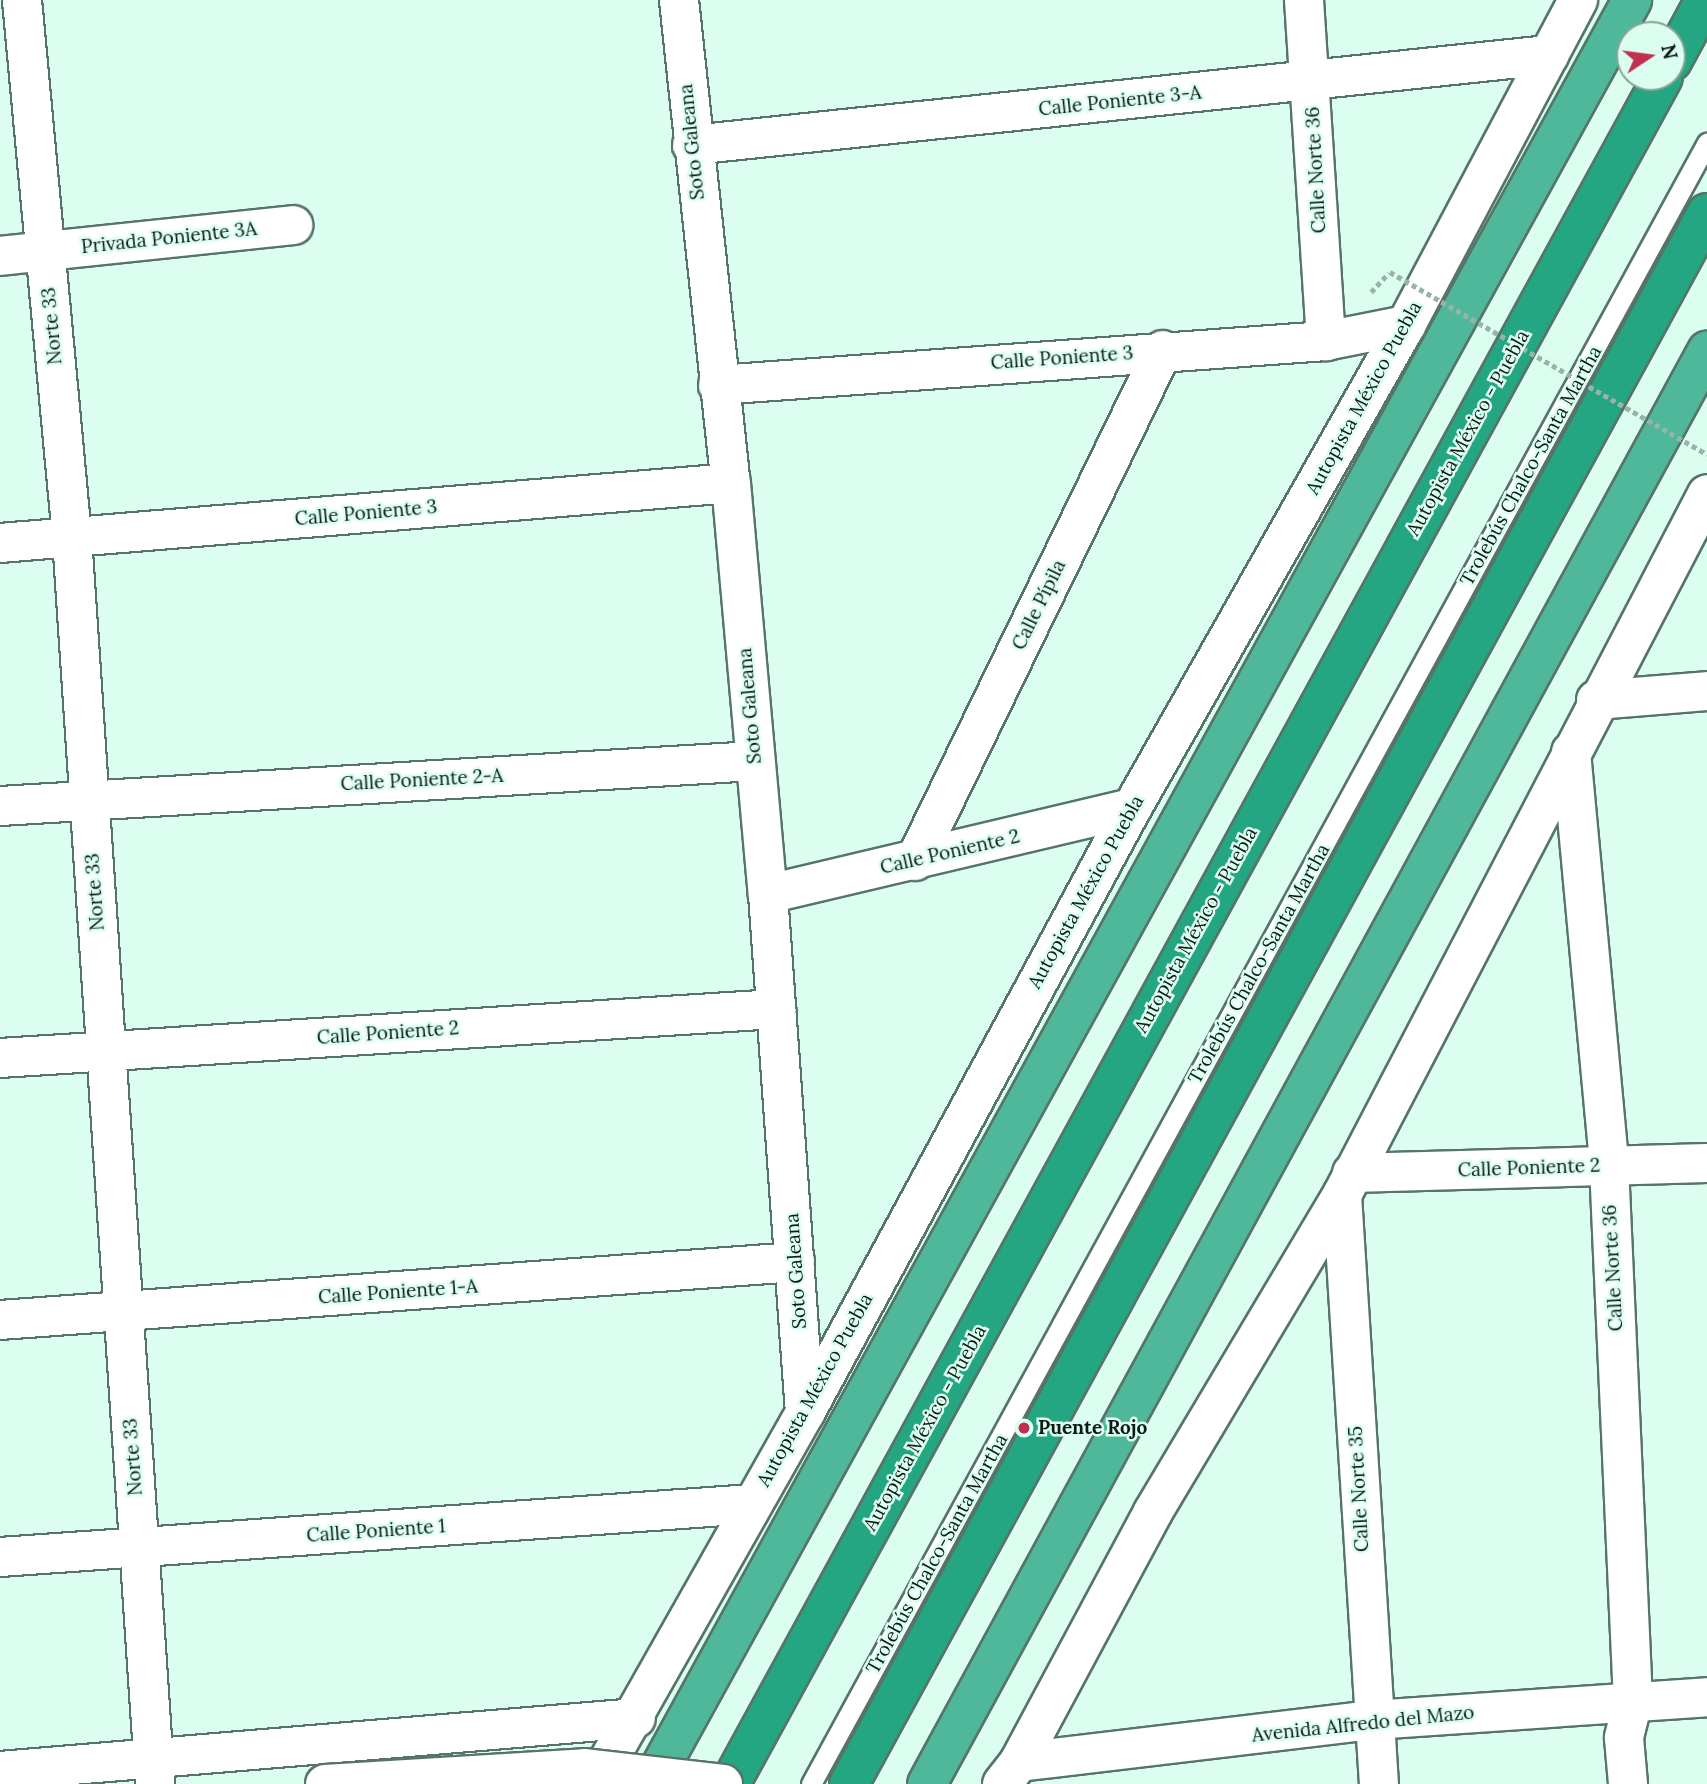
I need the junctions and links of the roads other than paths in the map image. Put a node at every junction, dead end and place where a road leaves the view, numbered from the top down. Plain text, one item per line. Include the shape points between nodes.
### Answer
1 (22, 0) edge
2 (679, 0) edge
3 (1304, 0) edge
4 (1578, 0) edge
5 (1632, 0) edge
6 (1705, 0) edge
7 (1686, 35) edge
8 (1549, 55) junction
9 (1310, 82) junction
10 (1655, 91) edge
11 (1707, 144) edge
12 (692, 145) junction
13 (1707, 192) edge
14 (1707, 212) edge
15 (293, 225) dead end
16 (45, 252) junction
17 (0, 256) edge
18 (1406, 325) junction
19 (1326, 341) junction
20 (1163, 350) junction
21 (1707, 351) edge
22 (718, 385) junction
23 (731, 483) junction
24 (1707, 494) edge
25 (72, 537) junction
26 (0, 543) edge
27 (1707, 691) edge
28 (1596, 700) junction
29 (1571, 752) junction
30 (755, 761) junction
31 (89, 799) junction
32 (0, 806) edge
33 (1132, 808) junction
34 (915, 861) junction
35 (768, 894) junction
36 (776, 1009) junction
37 (105, 1051) junction
38 (0, 1058) edge
39 (1707, 1163) edge
40 (1609, 1165) junction
41 (1347, 1184) junction
42 (795, 1262) junction
43 (123, 1312) junction
44 (0, 1321) edge
45 (805, 1413) junction
46 (752, 1504) junction
47 (139, 1548) junction
48 (0, 1557) edge
49 (1707, 1697) edge
50 (1633, 1702) junction
51 (636, 1718) junction
52 (1373, 1720) junction
53 (154, 1769) edge
54 (0, 1771) edge
55 (1010, 1773) edge
56 (325, 1784) edge
57 (596, 1784) edge
58 (651, 1784) edge
59 (723, 1784) edge
60 (730, 1784) edge
61 (811, 1784) edge
62 (836, 1784) edge
63 (849, 1784) edge
64 (927, 1784) edge
65 (1378, 1784) edge
66 (1628, 1784) edge

1 - 16 street, Norte 33
2 - 12 street, Soto Galeana
3 - 9 street, Calle Norte 36
4 - 8 street, Autopista México Puebla
5 - 58 highway
6 - 7 highway
8 - 9 street, Calle Poniente 3-A
8 - 18 street, Autopista México Puebla
9 - 12 street, Calle Poniente 3-A
9 - 19 street, Calle Norte 36
10 - 60 highway, Autopista México - Puebla
11 - 61 lane, Trolebús Chalco-Santa Martha
12 - 22 street, Soto Galeana
13 - 62 lane
14 - 63 highway
15 - 16 street, Privada Poniente 3A
16 - 17 street
16 - 25 street, Norte 33
18 - 19 street, Calle Poniente 3
18 - 33 street, Autopista México Puebla
19 - 20 street, Calle Poniente 3
20 - 22 street, Calle Poniente 3
20 - 34 street, Calle Pípila
21 - 64 highway
22 - 23 street, Soto Galeana
23 - 25 street, Calle Poniente 3
23 - 30 street, Soto Galeana
24 - 28 street
25 - 26 street, Calle Poniente 3
25 - 31 street, Norte 33
27 - 28 street
28 - 29 street
29 - 40 street, Calle Norte 36
29 - 41 street
30 - 31 street, Calle Poniente 2-A
30 - 35 street, Soto Galeana
31 - 32 street, Calle Poniente 2-A
31 - 37 street, Norte 33
33 - 34 street, Calle Poniente 2
33 - 45 street, Autopista México Puebla
34 - 35 street, Calle Poniente 2
35 - 36 street, Soto Galeana
36 - 37 street, Calle Poniente 2
36 - 42 street, Soto Galeana
37 - 38 street, Calle Poniente 2
37 - 43 street, Norte 33
39 - 40 street, Calle Poniente 2
40 - 41 street, Calle Poniente 2
40 - 50 street, Calle Norte 36
41 - 52 street, Calle Norte 35
41 - 55 street via 1153,1512
42 - 43 street, Calle Poniente 1-A
42 - 45 street, Soto Galeana
43 - 44 street, Calle Poniente 1-A
43 - 47 street, Norte 33
45 - 46 street, Autopista México Puebla
46 - 47 street, Calle Poniente 1
46 - 51 street, Autopista México Puebla
47 - 48 street, Calle Poniente 1
47 - 53 street, Norte 33
49 - 50 street, Avenida Alfredo del Mazo
50 - 52 street, Avenida Alfredo del Mazo
50 - 66 street, Calle Norte 36 via 1624,1738
51 - 53 street
51 - 57 street, Autopista México Puebla
52 - 55 street, Avenida Alfredo del Mazo
52 - 65 street, Calle Norte 35
53 - 54 street
56 - 59 street, bridge via 586,1768

